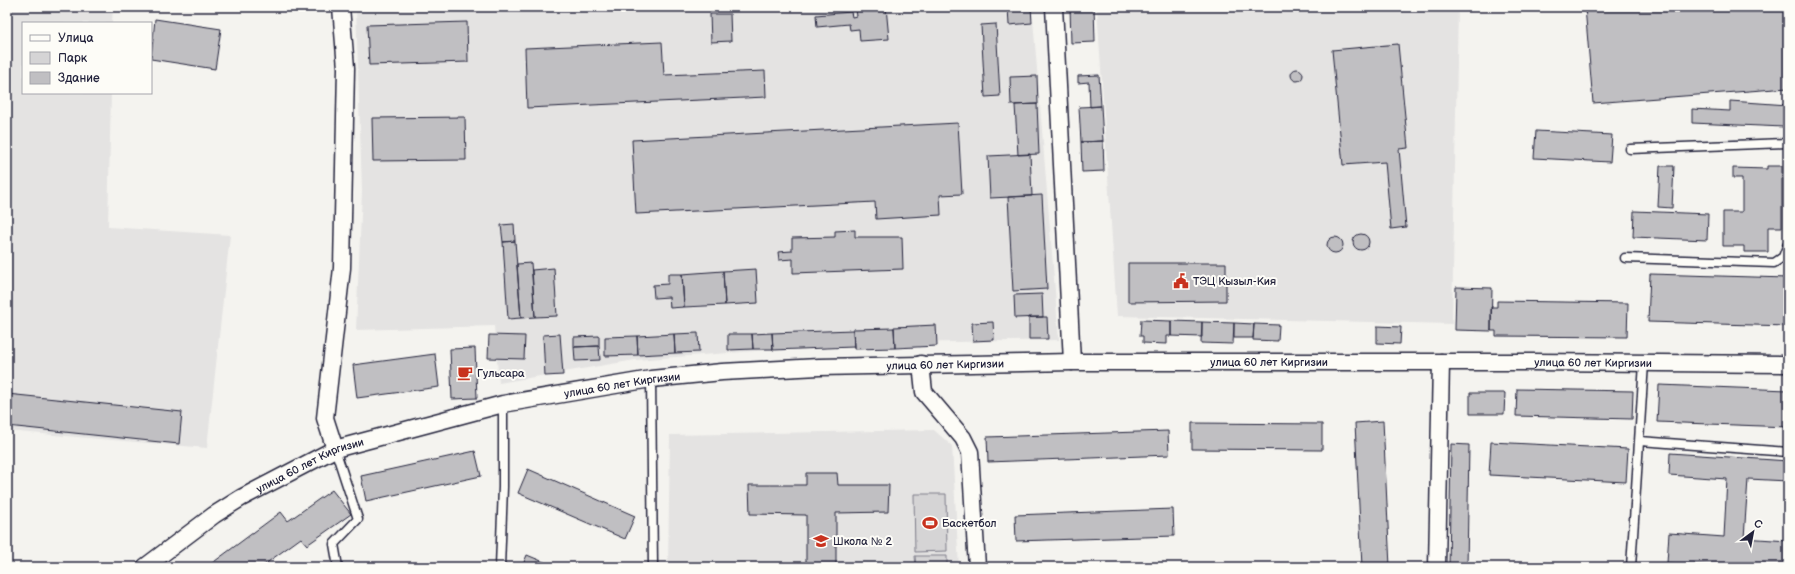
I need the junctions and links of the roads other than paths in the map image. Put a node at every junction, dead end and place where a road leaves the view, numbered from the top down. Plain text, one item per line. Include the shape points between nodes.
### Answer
1 (341, 7) edge
2 (1054, 7) edge
3 (1788, 143) edge
4 (1630, 149) dead end
5 (1788, 244) edge
6 (1625, 258) dead end
7 (1072, 362) junction
8 (1441, 362) junction
9 (1644, 363) junction
10 (921, 364) junction
11 (1788, 364) edge
12 (651, 378) junction
13 (503, 404) junction
14 (1640, 441) junction
15 (335, 449) junction
16 (1788, 452) edge
17 (145, 567) edge
18 (338, 567) edge
19 (500, 567) edge
20 (653, 567) edge
21 (977, 567) edge
22 (1437, 567) edge
23 (1631, 567) edge

1 - 15 street via 346,68 342,268 325,418
2 - 7 street
3 - 4 lane
5 - 6 lane via 1783,257 1774,263
7 - 8 street, улица 60 лет Киргизии
7 - 10 street, улица 60 лет Киргизии
8 - 9 street, улица 60 лет Киргизии
8 - 22 street
9 - 11 street, улица 60 лет Киргизии
9 - 14 lane
10 - 12 street, улица 60 лет Киргизии via 737,371
10 - 21 street via 924,392 963,438 970,452
12 - 13 street, улица 60 лет Киргизии
12 - 20 lane
13 - 15 street, улица 60 лет Киргизии
13 - 19 lane
14 - 16 lane
14 - 23 lane
15 - 17 street, улица 60 лет Киргизии via 241,498 208,519
15 - 18 lane via 358,519 334,544

